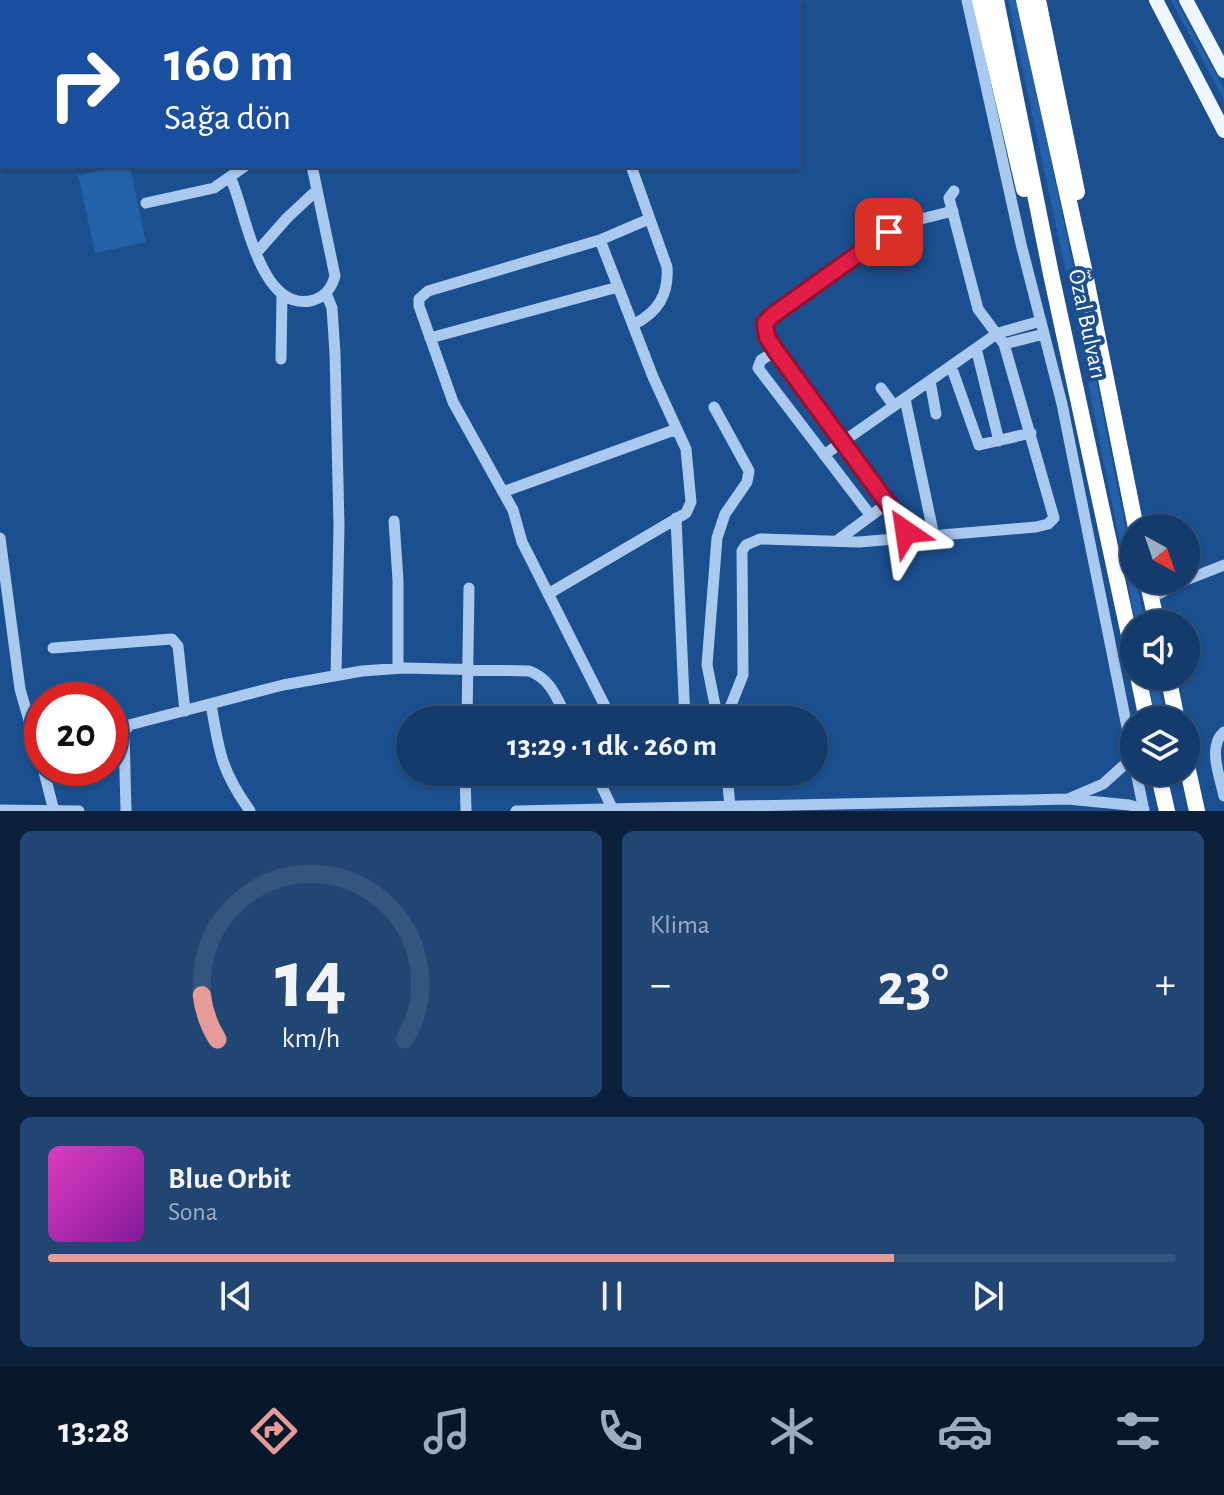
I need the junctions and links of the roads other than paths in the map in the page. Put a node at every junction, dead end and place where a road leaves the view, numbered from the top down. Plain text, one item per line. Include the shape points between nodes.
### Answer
1 (967, 0) edge
2 (980, 0) edge
3 (996, 0) edge
4 (1024, 0) edge
5 (1038, 0) edge
6 (1156, 0) edge
7 (1186, 0) edge
8 (1224, 71) edge
9 (1224, 131) edge
10 (243, 168) edge
11 (312, 168) edge
12 (632, 168) edge
13 (231, 179) junction
14 (317, 190) junction
15 (954, 191) dead end
16 (146, 203) dead end
17 (953, 211) junction
18 (649, 219) junction
19 (600, 240) junction
20 (257, 252) junction
21 (1084, 269) junction
22 (1051, 274) junction
23 (618, 287) junction
24 (326, 293) junction
25 (282, 295) junction
26 (1041, 321) junction
27 (633, 325) junction
28 (1044, 334) junction
29 (998, 337) junction
30 (430, 338) junction
31 (976, 348) junction
32 (776, 351) junction
33 (281, 359) dead end
34 (951, 366) junction
35 (930, 381) junction
36 (881, 388) dead end
37 (905, 399) junction
38 (894, 406) junction
39 (714, 407) dead end
40 (936, 414) dead end
41 (677, 429) junction
42 (1031, 433) junction
43 (843, 441) junction
44 (999, 441) junction
45 (824, 455) junction
46 (503, 492) junction
47 (888, 503) junction
48 (1133, 514) edge
49 (871, 516) junction
50 (676, 518) junction
51 (394, 521) dead end
52 (934, 536) junction
53 (0, 538) edge
54 (907, 538) junction
55 (838, 540) junction
56 (1224, 565) edge
57 (1200, 574) edge
58 (469, 588) dead end
59 (548, 594) junction
60 (1150, 594) edge
61 (1159, 594) edge
62 (1151, 598) junction
63 (1124, 610) edge
64 (1154, 610) edge
65 (53, 648) dead end
66 (398, 668) junction
67 (469, 668) junction
68 (336, 675) junction
69 (24, 703) edge
70 (211, 704) junction
71 (468, 706) edge
72 (561, 706) edge
73 (605, 706) edge
74 (684, 706) edge
75 (715, 706) edge
76 (731, 706) edge
77 (1123, 706) edge
78 (185, 711) junction
79 (128, 727) edge
80 (1224, 732) edge
81 (1120, 771) edge
82 (47, 786) edge
83 (126, 786) edge
84 (465, 786) edge
85 (602, 786) edge
86 (727, 786) edge
87 (1139, 786) edge
88 (1161, 786) edge
89 (1192, 786) edge
90 (1224, 796) edge
91 (1068, 799) junction
92 (726, 809) edge
93 (0, 810) edge
94 (54, 810) edge
95 (613, 810) edge
96 (1144, 810) edge
97 (79, 811) edge
98 (126, 811) edge
99 (250, 811) edge
100 (466, 811) edge
101 (516, 811) edge
102 (1167, 811) edge
103 (1197, 811) edge

1 - 26 street
2 - 22 highway via 1033,225
3 - 22 highway, Özal Bulvarı
4 - 21 highway, Özal Bulvarı
5 - 21 highway via 1076,185
6 - 9 main road
7 - 8 main road
10 - 13 street
11 - 14 street
12 - 18 street
13 - 16 street via 214,188
13 - 20 street
14 - 20 street
14 - 24 street via 335,276
15 - 17 street via 949,198
17 - 29 street via 978,309
17 - 32 street via 893,228 773,315 765,331
18 - 19 street
18 - 27 street via 668,284 658,307
19 - 23 street
19 - 30 street via 421,295 419,306
20 - 25 street
21 - 48 highway, Özal Bulvarı
22 - 63 highway, Özal Bulvarı
23 - 27 street
23 - 30 street
24 - 25 street via 312,301
24 - 68 street via 333,323 339,526
25 - 33 street
26 - 28 street
26 - 29 street
27 - 41 street
28 - 29 street
28 - 77 street
29 - 31 street
29 - 42 street
30 - 46 street via 453,402
31 - 34 street
31 - 44 street
32 - 43 street
32 - 45 street via 758,368
34 - 35 street
34 - 44 street via 977,443
35 - 37 street
35 - 40 street
36 - 38 street
37 - 38 street
37 - 52 street
38 - 43 street
39 - 75 street via 749,471 717,538 707,665
41 - 46 street
41 - 50 street via 686,449 691,502
42 - 44 street
42 - 52 street via 1055,513 1052,522
43 - 45 street
43 - 47 street
45 - 49 street
46 - 59 street
47 - 49 street
47 - 54 street
49 - 55 street
50 - 59 street
50 - 74 street
51 - 66 street
52 - 54 street
53 - 69 street
54 - 55 street
55 - 76 street via 760,539 742,551 743,675
56 - 57 street
58 - 67 street
59 - 73 street
60 - 62 highway
61 - 62 street
62 - 64 highway
65 - 78 street via 172,639 178,646
66 - 67 street
66 - 68 street
67 - 71 street
67 - 72 street via 529,671 541,676
68 - 70 street
70 - 78 street
70 - 99 street via 222,763
78 - 79 street
80 - 90 street via 1215,752
81 - 91 street
82 - 94 street
83 - 98 street
84 - 100 street
85 - 95 street
86 - 92 street
87 - 96 street
88 - 102 highway
89 - 103 highway
91 - 92 street
91 - 96 street
92 - 95 street
93 - 94 street
94 - 97 street
95 - 101 street

